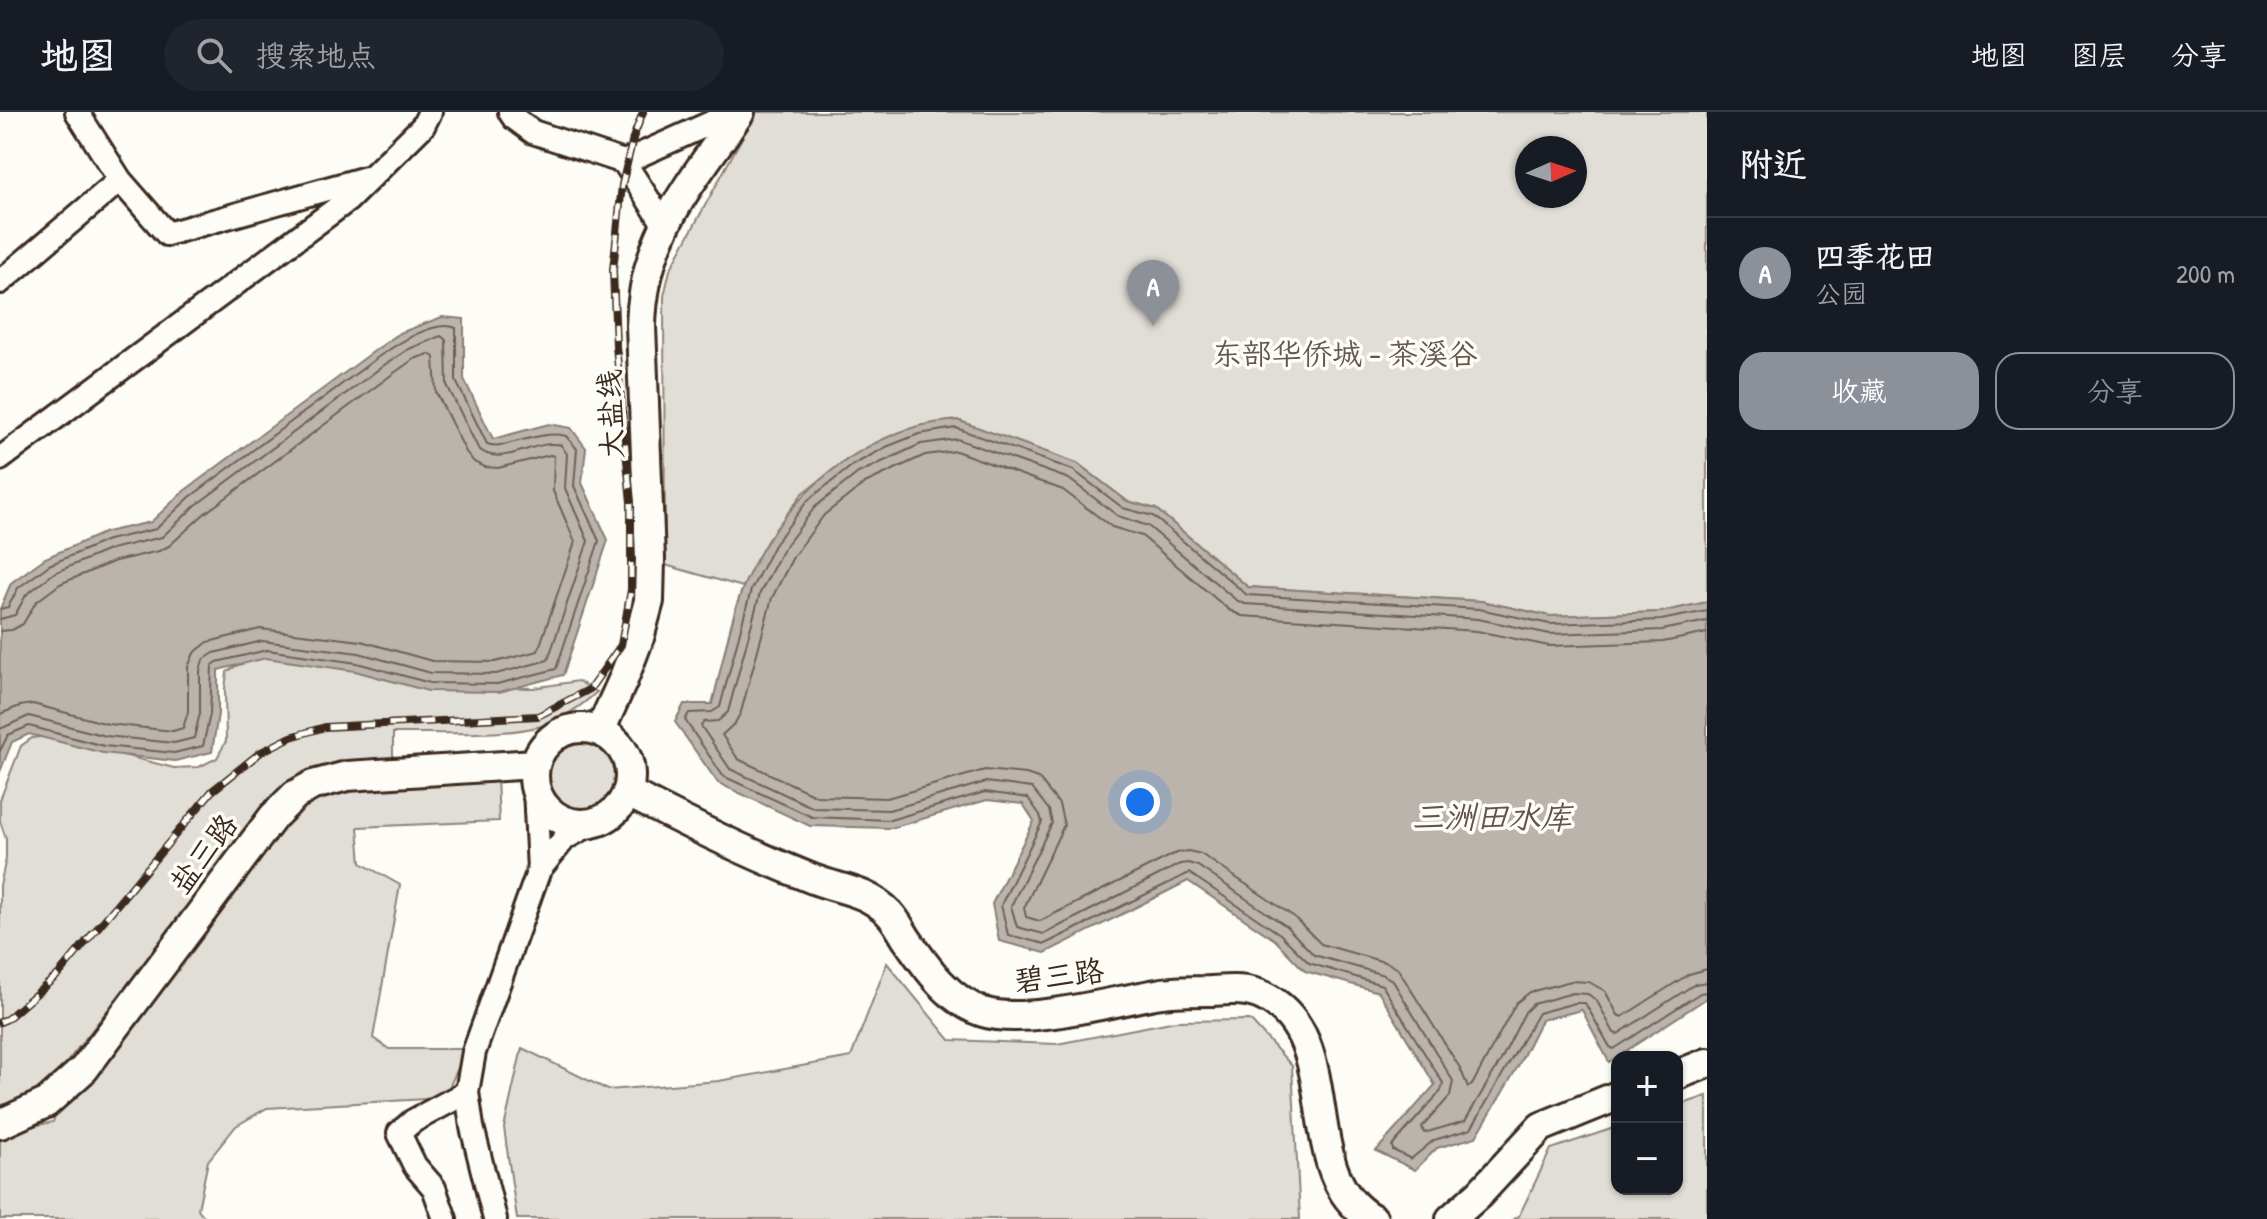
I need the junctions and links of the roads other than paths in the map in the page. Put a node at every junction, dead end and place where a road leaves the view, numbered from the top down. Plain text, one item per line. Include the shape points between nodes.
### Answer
1 (77, 112) edge
2 (430, 112) edge
3 (510, 112) edge
4 (738, 112) edge
5 (624, 162) junction
6 (372, 176) junction
7 (120, 180) junction
8 (664, 224) junction
9 (0, 282) edge
10 (0, 459) edge
11 (600, 731) junction
12 (535, 776) junction
13 (627, 792) junction
14 (593, 823) junction
15 (539, 870) junction
16 (1707, 1063) edge
17 (1683, 1073) edge
18 (467, 1092) junction
19 (1611, 1098) edge
20 (0, 1124) edge
21 (445, 1219) edge
22 (495, 1219) edge
23 (1373, 1219) edge
24 (1451, 1219) edge

1 - 7 street
2 - 6 street via 423,126
3 - 5 street via 533,132
4 - 5 street
4 - 8 main road, 大盐线
5 - 8 street
6 - 7 street via 167,234
6 - 10 street via 348,200
7 - 9 street
8 - 11 main road, 大盐线 via 650,259 642,305 649,601 629,666
11 - 12 main road via 577,728 555,735 546,743
11 - 13 main road via 626,756
12 - 14 main road via 548,811 558,819
12 - 15 street
12 - 20 main road, 盐三路 via 347,776 295,795 273,817 84,1069 46,1103
13 - 14 main road via 614,812
13 - 23 main road, 碧三路 via 816,881 860,892 889,914 938,981 983,1012 1011,1017 1165,992 1243,989 1265,997 1290,1016 1307,1046 1338,1184
14 - 15 street via 565,838
15 - 18 street via 483,1024
16 - 17 main road
18 - 21 street via 399,1133 415,1166 434,1188
18 - 22 street
19 - 24 main road via 1541,1127

